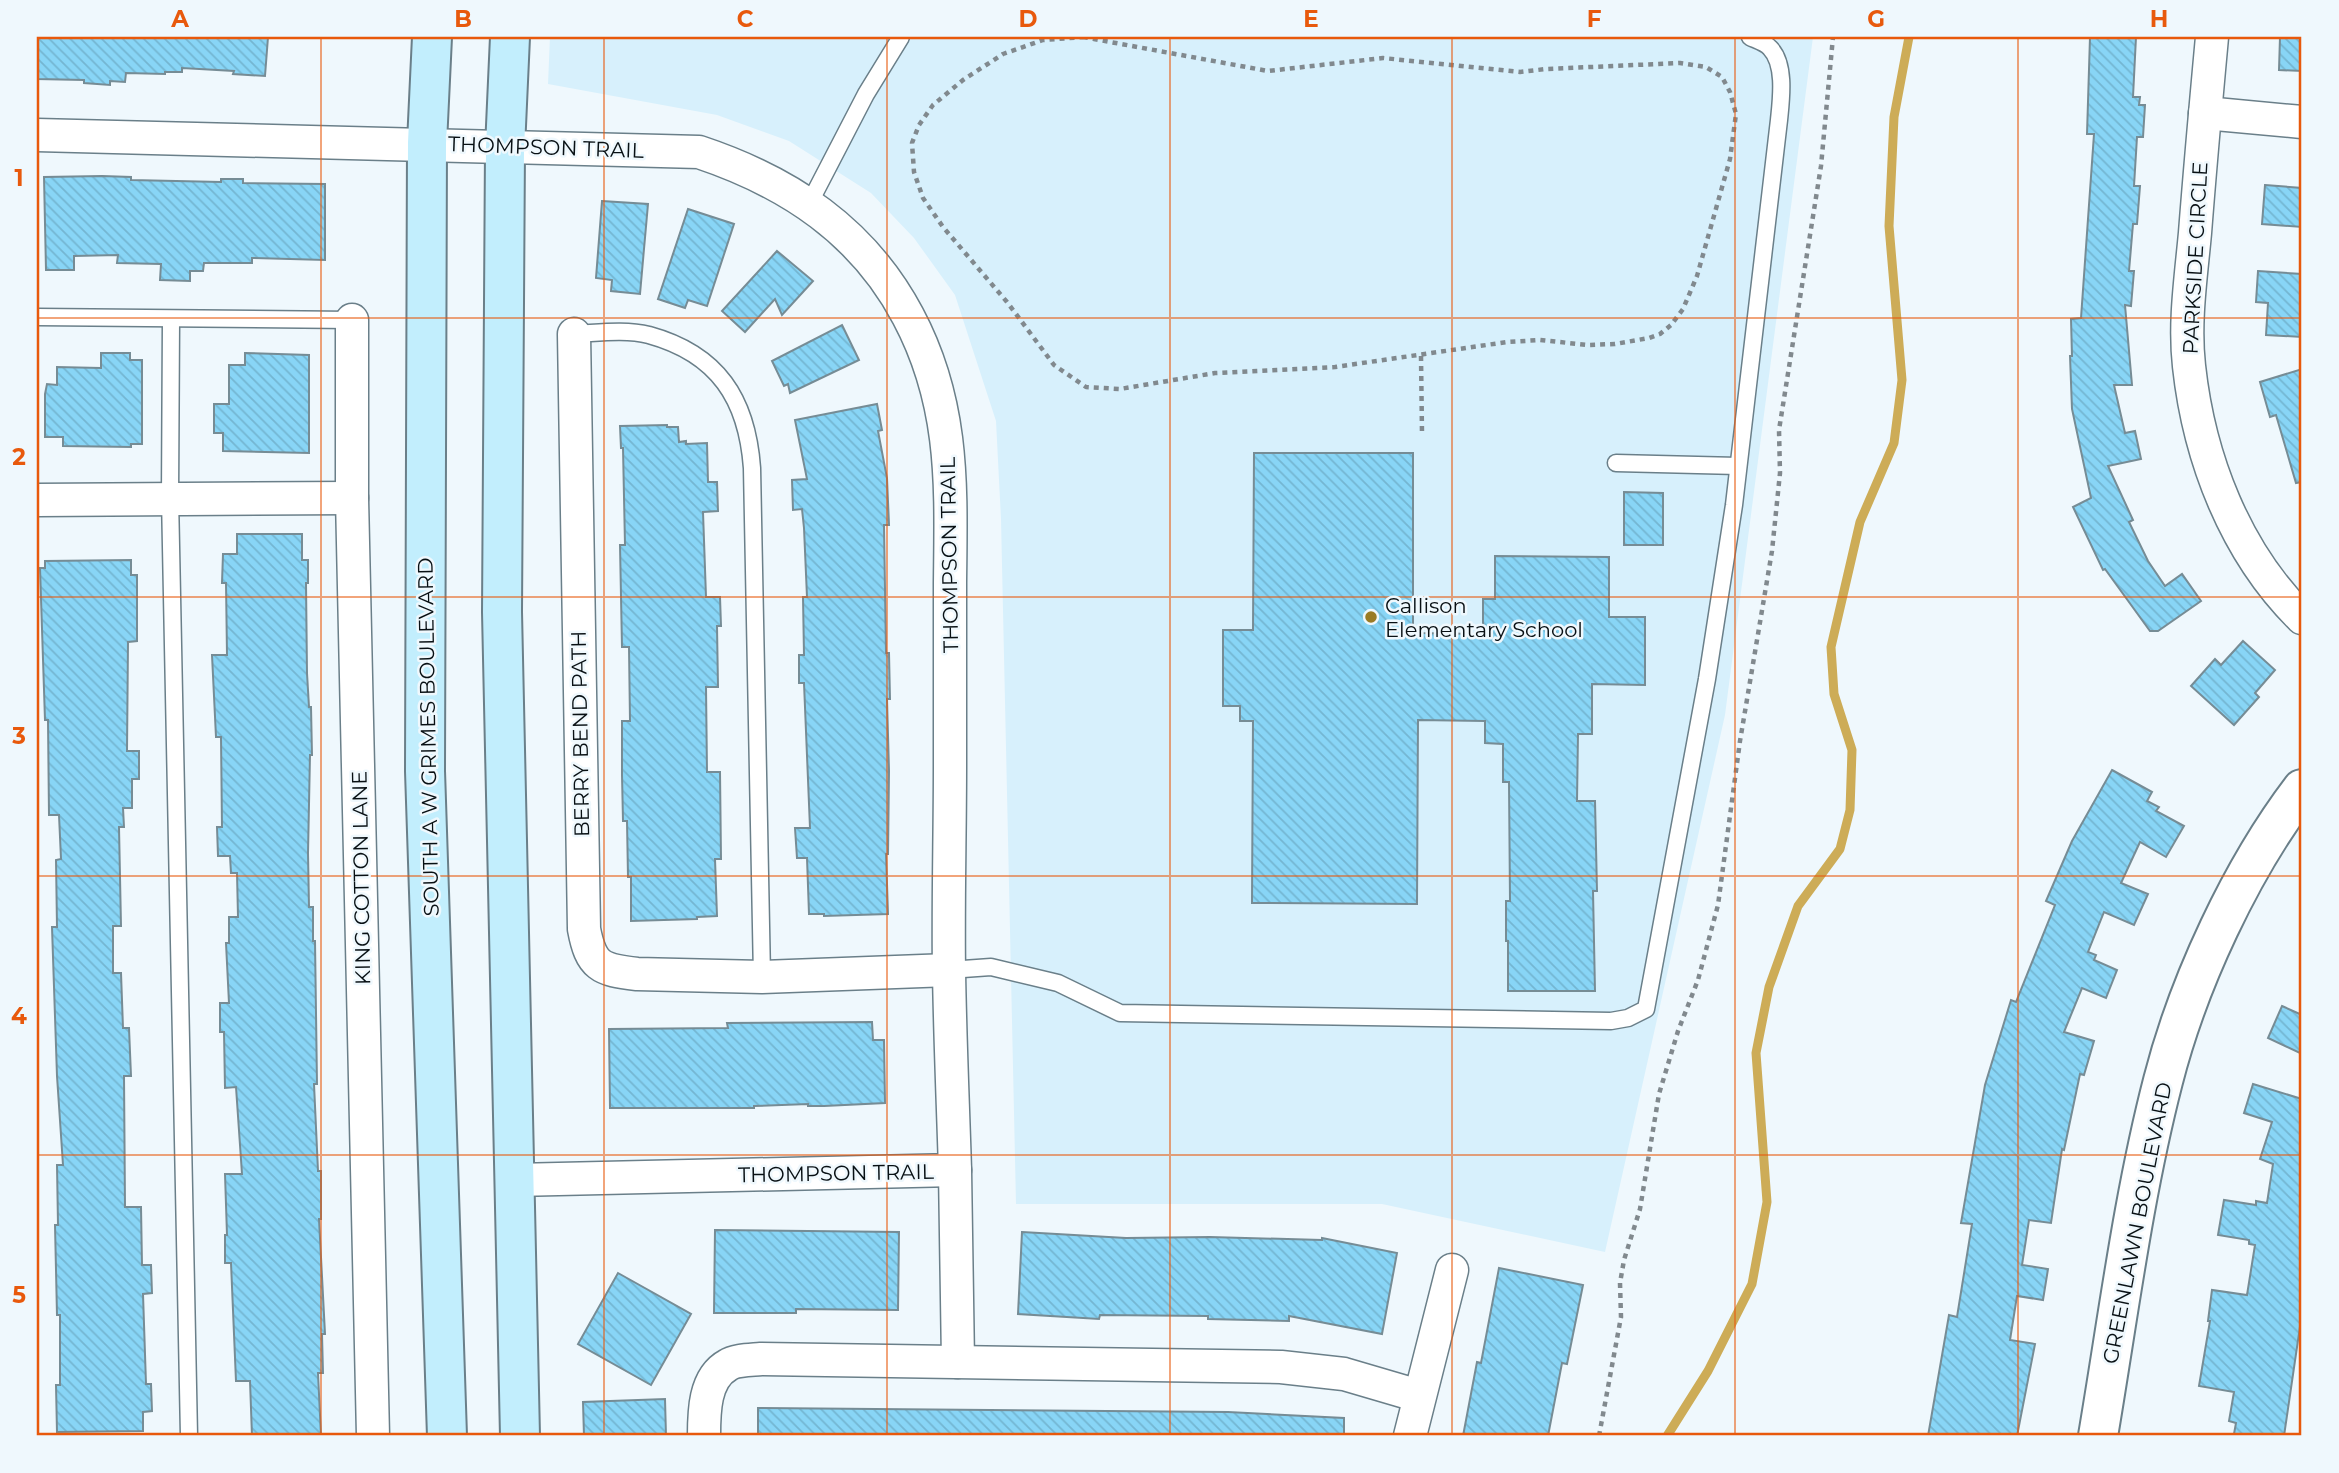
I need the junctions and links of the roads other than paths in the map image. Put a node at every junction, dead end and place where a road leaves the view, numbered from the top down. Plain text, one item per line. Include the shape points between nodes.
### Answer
1 (432, 37) edge
2 (510, 37) edge
3 (901, 37) edge
4 (1750, 37) edge
5 (2212, 37) edge
6 (2205, 113) junction
7 (2302, 121) edge
8 (37, 135) edge
9 (427, 144) junction
10 (505, 148) junction
11 (809, 204) junction
12 (37, 317) edge
13 (171, 320) junction
14 (352, 320) joint
15 (574, 334) joint
16 (1616, 463) dead end
17 (1738, 466) junction
18 (170, 498) junction
19 (352, 498) junction
20 (37, 500) edge
21 (2302, 618) edge
22 (2302, 789) edge
23 (949, 970) junction
24 (762, 977) junction
25 (956, 1170) junction
26 (515, 1180) junction
27 (1452, 1270) dead end
28 (958, 1362) junction
29 (1419, 1396) junction
30 (189, 1436) edge
31 (373, 1436) edge
32 (447, 1436) edge
33 (520, 1436) edge
34 (704, 1436) edge
35 (1410, 1436) edge
36 (2098, 1436) edge

1 - 9 main road, SOUTH A W GRIMES BOULEVARD
2 - 10 main road
3 - 11 lane
4 - 17 lane via 1770,47 1779,67 1781,94
5 - 6 street, PARKSIDE CIRCLE
6 - 7 street
6 - 21 street, PARKSIDE CIRCLE via 2188,313 2196,414 2227,510 2266,575
8 - 9 street, THOMPSON TRAIL
9 - 10 street, THOMPSON TRAIL
9 - 32 main road, SOUTH A W GRIMES BOULEVARD via 425,771
10 - 11 street, THOMPSON TRAIL via 699,152 741,166
10 - 26 main road via 502,612
11 - 23 street, THOMPSON TRAIL via 858,245 885,278 925,353 941,403 951,477
12 - 13 lane
13 - 14 lane
13 - 18 lane
14 - 19 street, KING COTTON LANE
15 - 24 lane via 622,332 672,344 717,373 744,415 752,468
15 - 24 street, BERRY BEND PATH via 588,952 599,964 618,972
16 - 17 lane
17 - 23 lane via 1707,679 1646,1009 1611,1021 1121,1013 1058,983 991,967
18 - 19 street
18 - 20 street
18 - 30 lane
19 - 31 street, KING COTTON LANE
22 - 36 street, GREENLAWN BOULEVARD via 2246,877 2213,944 2164,1078
23 - 24 street
23 - 25 street, THOMPSON TRAIL
25 - 26 street, THOMPSON TRAIL
25 - 28 street
26 - 33 main road
27 - 29 street
28 - 29 street via 1281,1367 1344,1374
28 - 34 street via 761,1359 728,1364 711,1382
29 - 35 street

